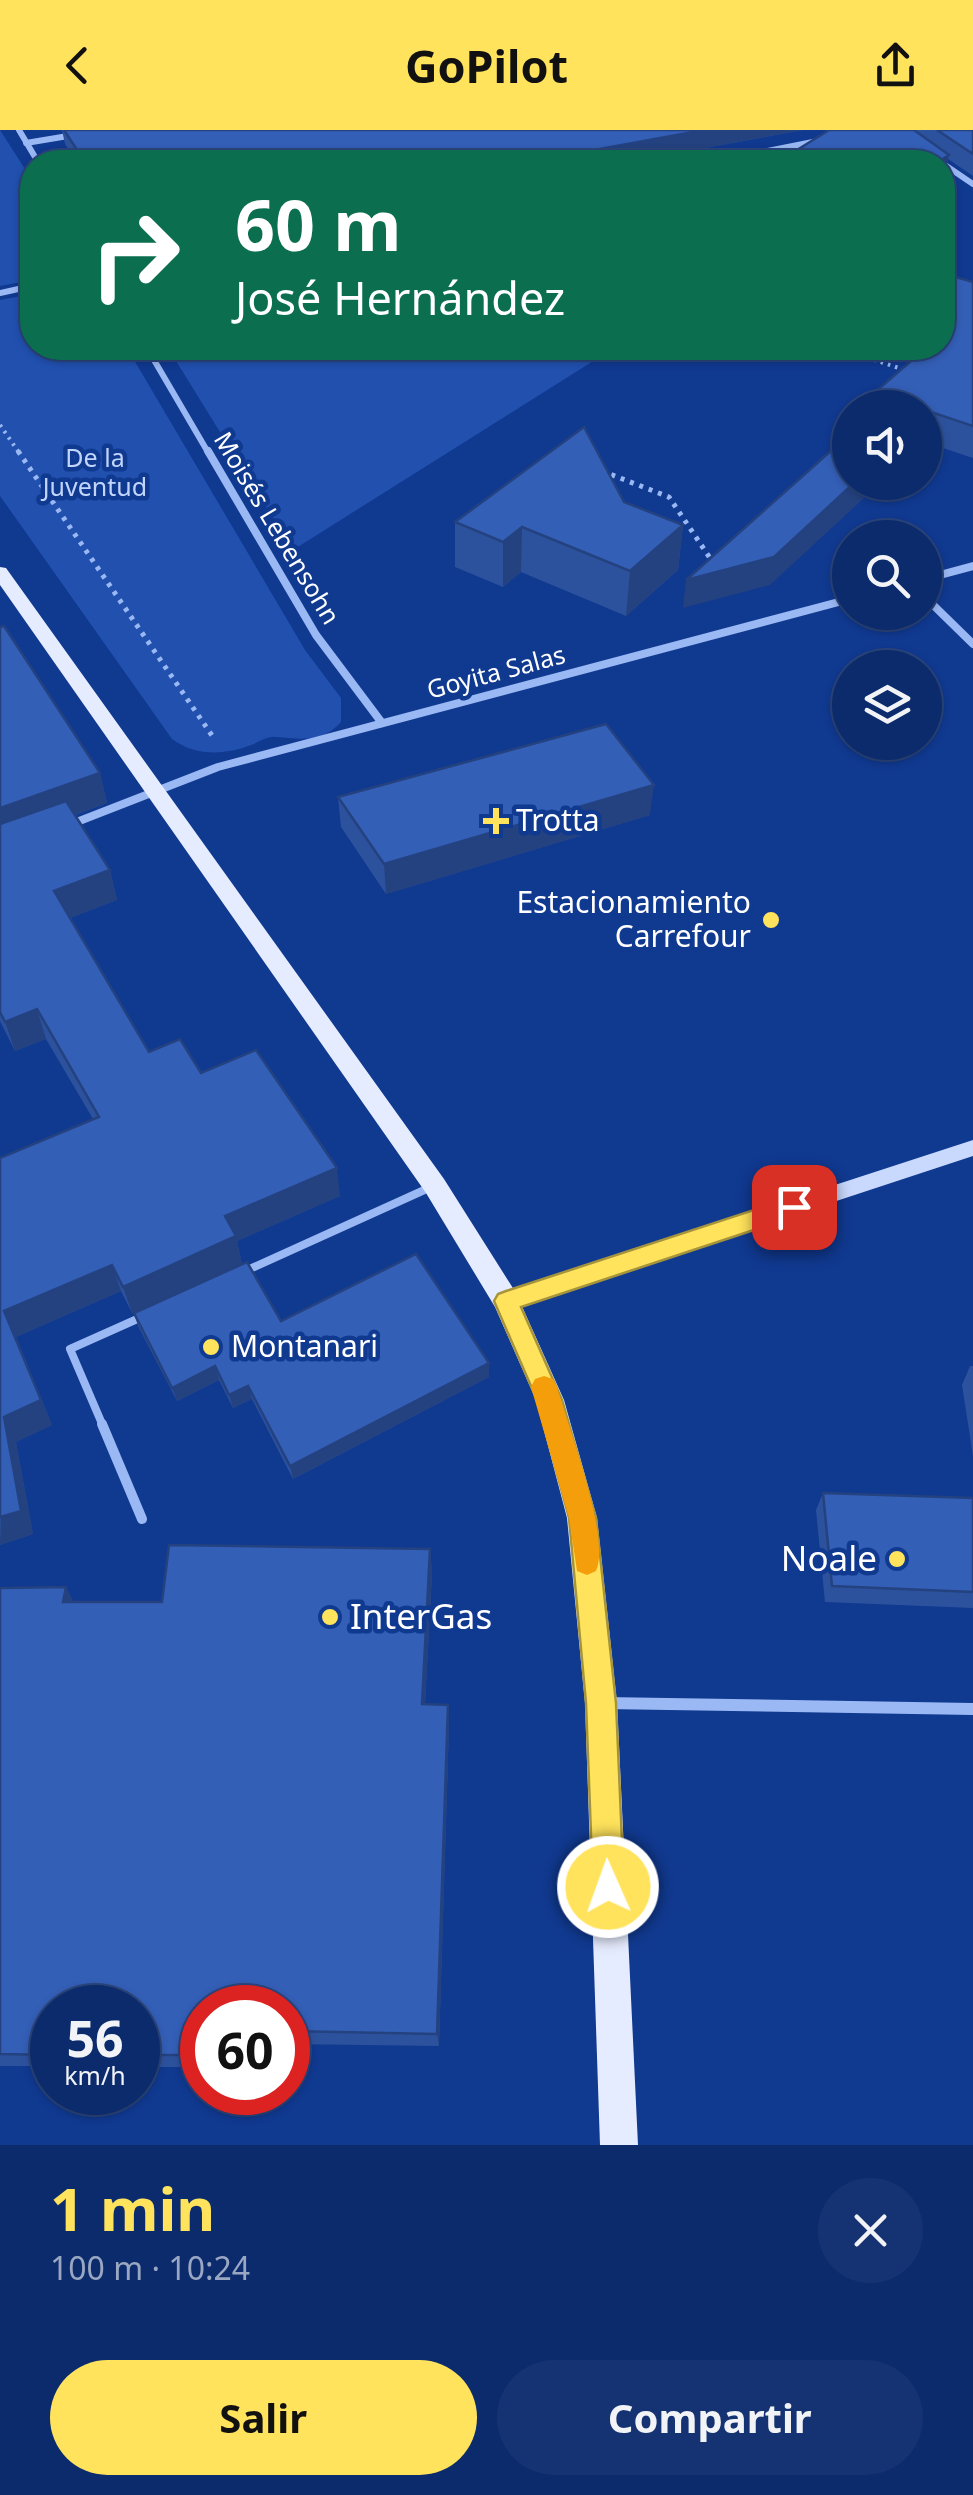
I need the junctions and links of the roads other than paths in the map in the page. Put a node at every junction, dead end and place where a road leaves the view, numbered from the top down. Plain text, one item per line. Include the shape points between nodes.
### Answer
1 (19, 130) edge
2 (85, 133) edge
3 (820, 141) edge
4 (26, 142) junction
5 (31, 150) edge
6 (773, 150) edge
7 (155, 360) edge
8 (973, 566) edge
9 (0, 572) edge
10 (942, 574) edge
11 (832, 604) edge
12 (942, 614) edge
13 (973, 644) edge
14 (382, 723) junction
15 (155, 794) junction
16 (52, 831) edge
17 (973, 1148) edge
18 (435, 1186) junction
19 (226, 1279) edge
20 (506, 1301) junction
21 (157, 1310) edge
22 (142, 1520) dead end
23 (601, 1703) junction
24 (973, 1709) edge
25 (618, 2145) edge

1 - 4 street
2 - 4 street
3 - 6 street
4 - 5 street
7 - 14 street, Moisés Lebensohn via 316,635
8 - 10 street
9 - 15 main road
11 - 14 street, Goyita Salas
12 - 13 street
14 - 15 street, Goyita Salas via 218,767
15 - 16 street, Goyita Salas
15 - 18 main road
17 - 20 street
18 - 19 lane
18 - 20 main road
20 - 23 main road via 550,1400 582,1518
21 - 22 lane via 70,1349
23 - 24 street
23 - 25 main road

